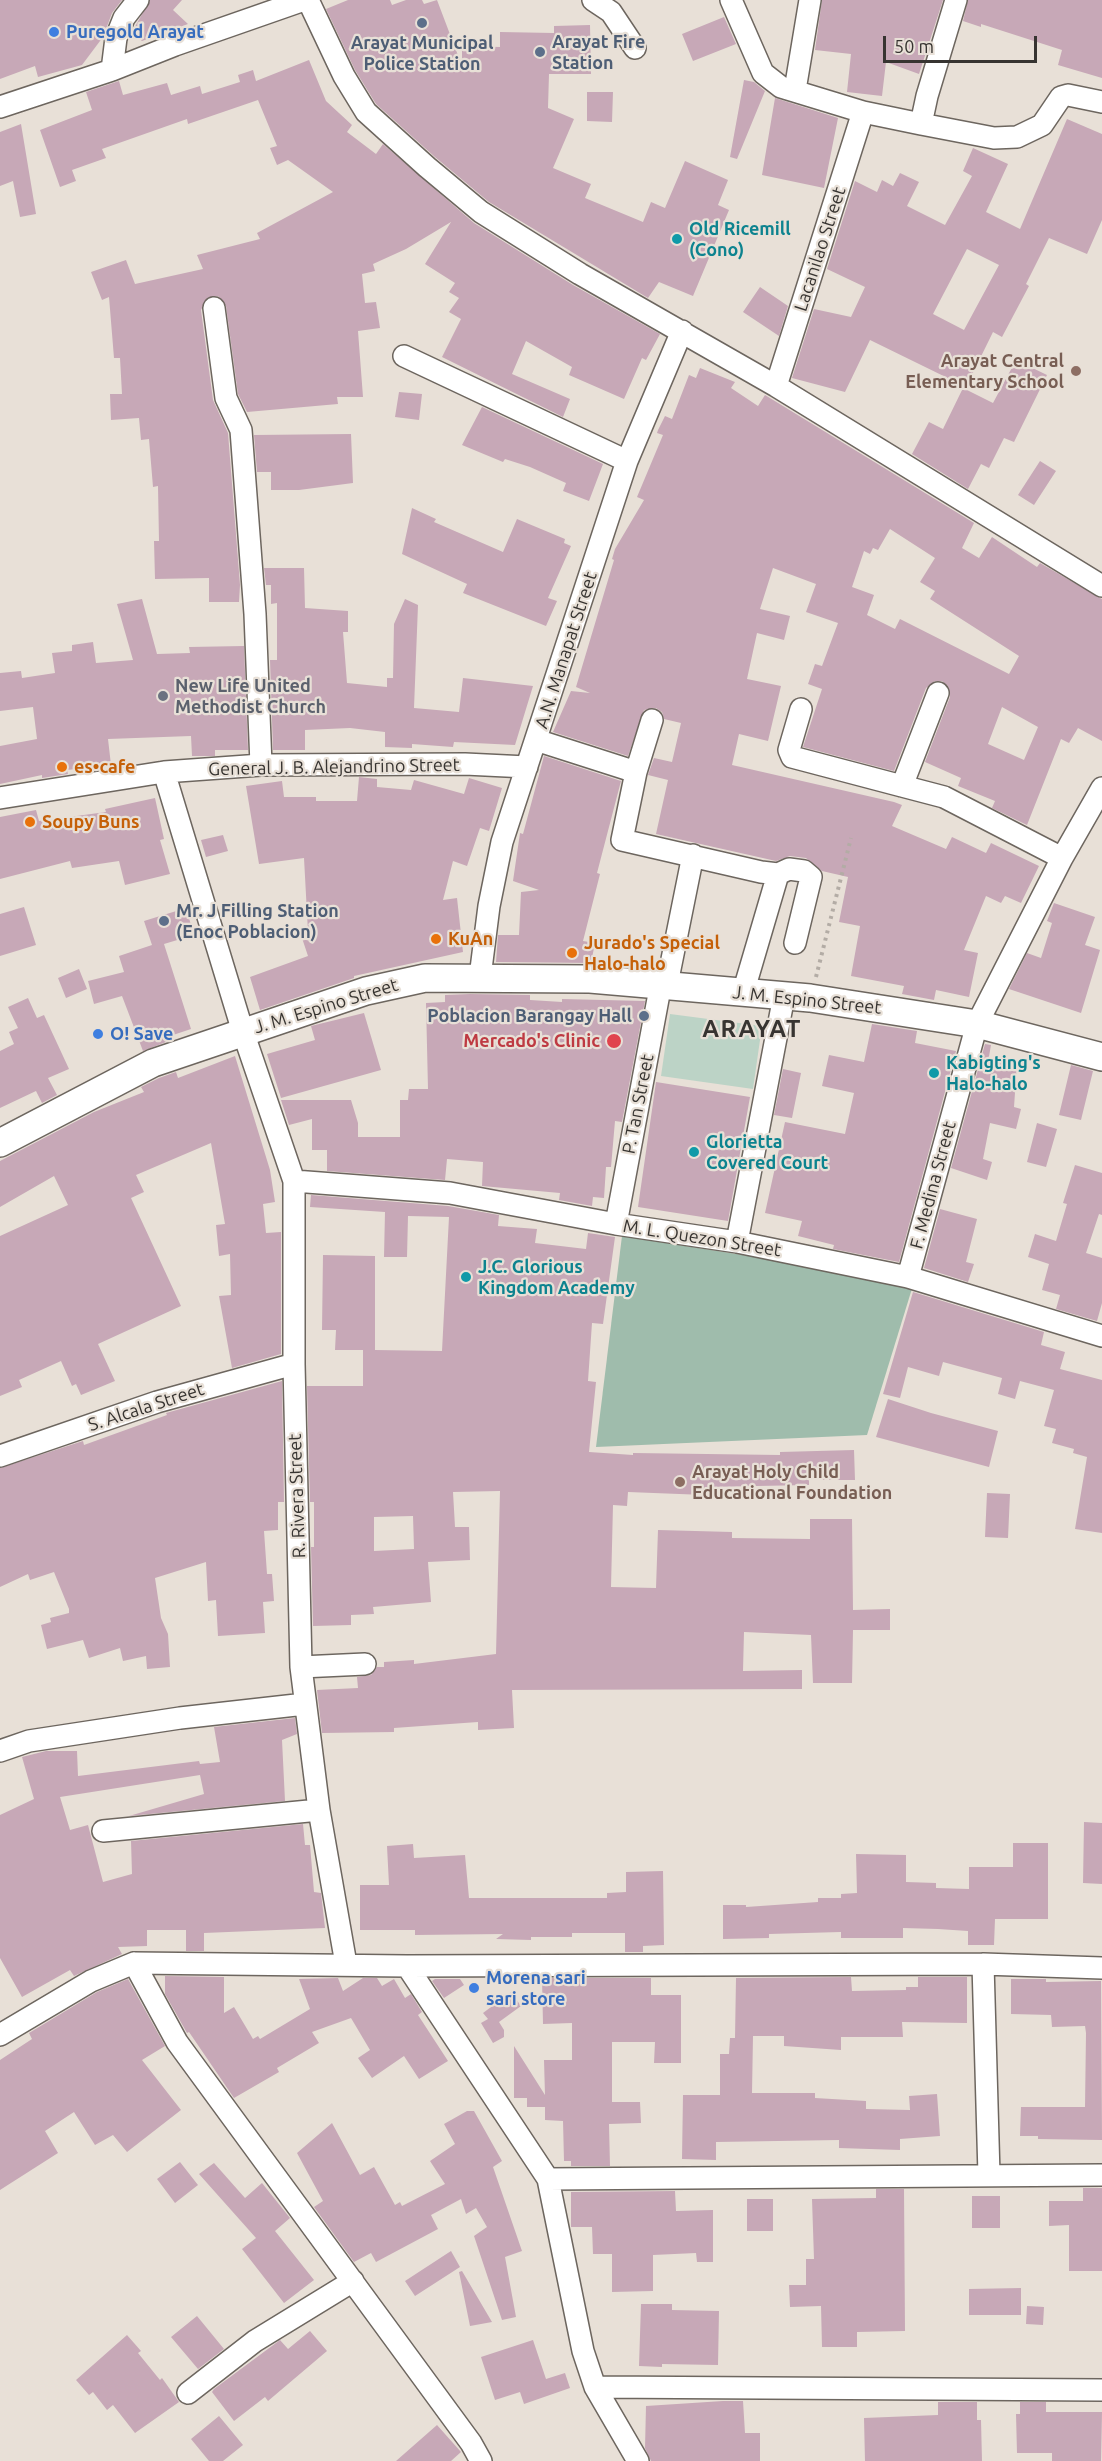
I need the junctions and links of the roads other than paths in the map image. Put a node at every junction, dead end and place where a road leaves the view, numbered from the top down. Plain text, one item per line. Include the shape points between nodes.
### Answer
1 (138, 0) edge
2 (306, 0) edge
3 (593, 0) edge
4 (731, 0) edge
5 (810, 0) edge
6 (956, 0) edge
7 (635, 48) dead end
8 (112, 70) junction
9 (795, 90) junction
10 (1102, 102) edge
11 (0, 107) edge
12 (863, 112) junction
13 (921, 124) junction
14 (214, 308) dead end
15 (682, 331) junction
16 (404, 356) dead end
17 (776, 386) junction
18 (627, 461) junction
19 (1102, 586) edge
20 (938, 693) dead end
21 (801, 709) dead end
22 (652, 720) dead end
23 (536, 740) junction
24 (261, 765) junction
25 (526, 767) junction
26 (164, 772) junction
27 (636, 772) junction
28 (903, 786) junction
29 (1102, 788) edge
30 (0, 798) edge
31 (693, 855) junction
32 (1062, 858) junction
33 (778, 874) junction
34 (795, 943) dead end
35 (480, 977) junction
36 (664, 984) junction
37 (743, 993) junction
38 (797, 997) junction
39 (977, 1024) junction
40 (243, 1032) junction
41 (1102, 1057) edge
42 (0, 1143) edge
43 (294, 1181) junction
44 (616, 1224) junction
45 (737, 1242) junction
46 (908, 1277) junction
47 (1102, 1336) edge
48 (294, 1364) junction
49 (2, 1452) edge
50 (365, 1664) dead end
51 (301, 1667) junction
52 (305, 1704) junction
53 (0, 1751) edge
54 (319, 1810) junction
55 (103, 1831) dead end
56 (134, 1963) junction
57 (346, 1964) junction
58 (982, 1964) junction
59 (407, 1966) junction
60 (1102, 1968) edge
61 (0, 2035) edge
62 (989, 2175) junction
63 (1102, 2175) edge
64 (548, 2179) junction
65 (352, 2281) junction
66 (595, 2387) junction
67 (1102, 2390) edge
68 (188, 2393) dead end
69 (481, 2461) edge
70 (638, 2461) edge

1 - 8 street via 124,18 116,38
2 - 8 street
2 - 15 street via 366,112 427,167 481,212
3 - 7 street via 610,12
4 - 9 street via 763,73 781,87
5 - 9 street
6 - 13 street
8 - 11 street
9 - 12 street
10 - 13 street via 1068,95 1061,98 1042,125 1017,137 994,138
12 - 13 street
12 - 17 street, Lacanilao Street
14 - 24 street via 226,398 241,430
15 - 17 street
15 - 18 street, A.N. Manapat Street
16 - 18 street
17 - 19 street
18 - 23 street, A.N. Manapat Street
20 - 28 street
21 - 28 street via 789,750 792,757
22 - 27 street
23 - 25 street, A.N. Manapat Street
23 - 27 street
24 - 25 street, General J. B. Alejandrino Street
24 - 26 street, General J. B. Alejandrino Street
25 - 35 street, A.N. Manapat Street via 502,842
26 - 30 street, General J. B. Alejandrino Street
26 - 40 street, R. Rivera Street
27 - 31 street via 622,840
28 - 32 street via 944,797
29 - 32 street, F. Medina Street
31 - 33 street
31 - 36 street, P. Tan Street
32 - 39 street, F. Medina Street
33 - 34 street via 789,869 804,871 811,877
33 - 37 street
35 - 36 main road, J. M. Espino Street
35 - 40 main road, J. M. Espino Street via 425,978 366,991
36 - 37 main road, J. M. Espino Street
36 - 44 street, P. Tan Street
37 - 38 main road, J. M. Espino Street
38 - 39 main road, J. M. Espino Street
38 - 45 street
39 - 41 main road, J. M. Espino Street
39 - 46 street, F. Medina Street
40 - 42 main road, J. M. Espino Street via 153,1063
40 - 43 street, R. Rivera Street
43 - 44 street, M. L. Quezon Street via 450,1193
43 - 48 street, R. Rivera Street
44 - 45 street, M. L. Quezon Street
45 - 46 street, M. L. Quezon Street
46 - 47 street, M. L. Quezon Street
48 - 49 street, S. Alcala Street via 157,1402
48 - 51 street, R. Rivera Street
50 - 51 street
51 - 52 street, R. Rivera Street
52 - 53 street via 29,1741
52 - 54 street, R. Rivera Street
54 - 55 street
54 - 57 street, R. Rivera Street
56 - 57 street
56 - 61 street via 91,1981
56 - 65 street via 177,2042
57 - 59 street
58 - 59 street
58 - 60 street
58 - 62 street
59 - 64 street
62 - 63 street
62 - 64 street
64 - 66 street via 583,2351
65 - 68 street via 255,2341
65 - 69 street
66 - 67 street
66 - 70 street

